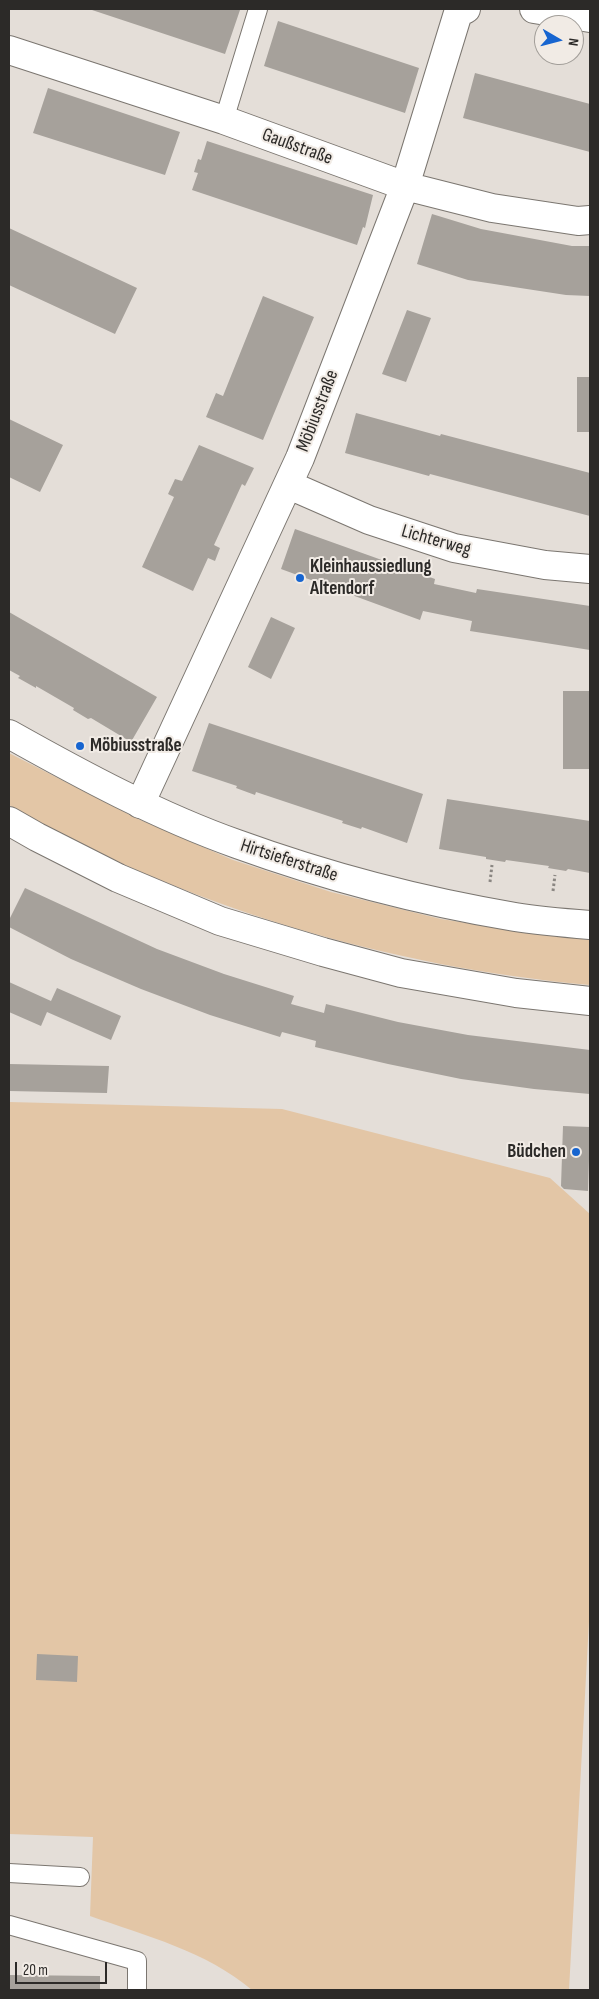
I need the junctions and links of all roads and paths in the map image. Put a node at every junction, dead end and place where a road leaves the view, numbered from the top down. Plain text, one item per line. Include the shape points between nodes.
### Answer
1 (258, 9) edge
2 (466, 9) edge
3 (534, 9) edge
4 (590, 18) edge
5 (9, 50) edge
6 (224, 120) junction
7 (405, 186) junction
8 (590, 220) edge
9 (288, 485) junction
10 (590, 569) edge
11 (9, 734) edge
12 (140, 804) junction
13 (9, 821) edge
14 (590, 925) edge
15 (590, 1001) edge
16 (9, 1873) edge
17 (80, 1877) dead end
18 (9, 1925) edge
19 (137, 1990) edge

1 - 6 lane
2 - 7 street, Möbiusstraße via 458,13
3 - 4 street
5 - 6 street, Gaußstraße
6 - 7 street, Gaußstraße
7 - 8 street, Gaußstraße via 492,208
7 - 9 street, Möbiusstraße
9 - 10 street, Lichterweg via 369,520 454,548 545,565
9 - 12 street, Möbiusstraße
11 - 12 street, Hirtsieferstraße
12 - 14 street, Hirtsieferstraße via 236,844 334,876 416,898 517,918
13 - 15 street via 118,878 220,921 401,973 516,993
16 - 17 lane
18 - 19 lane via 137,1961

